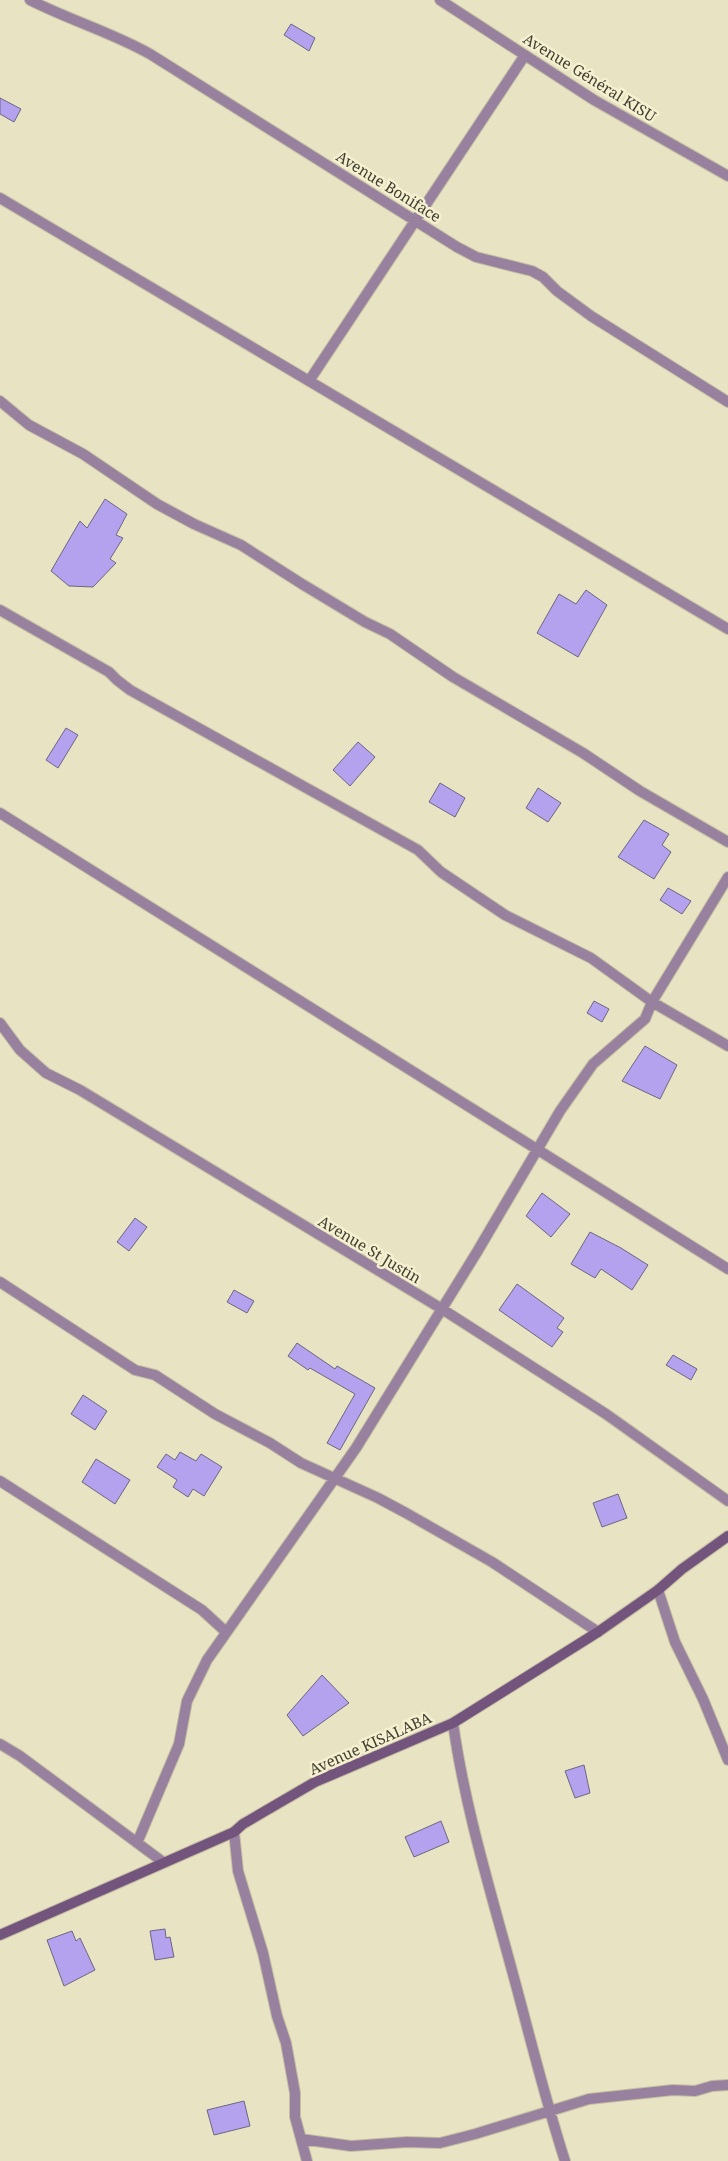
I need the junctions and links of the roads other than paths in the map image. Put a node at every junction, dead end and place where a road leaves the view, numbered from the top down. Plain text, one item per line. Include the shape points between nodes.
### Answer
1 (30, 0) edge
2 (440, 0) edge
3 (525, 55) junction
4 (728, 176) edge
5 (0, 198) edge
6 (415, 220) junction
7 (309, 381) junction
8 (0, 400) edge
9 (728, 402) edge
10 (0, 610) edge
11 (728, 630) edge
12 (0, 813) edge
13 (728, 842) edge
14 (728, 877) edge
15 (652, 1002) junction
16 (0, 1023) edge
17 (728, 1046) edge
18 (538, 1148) junction
19 (728, 1269) edge
20 (0, 1282) edge
21 (442, 1309) junction
22 (334, 1479) junction
23 (0, 1481) edge
24 (728, 1501) edge
25 (728, 1536) edge
26 (658, 1590) junction
27 (226, 1632) junction
28 (598, 1632) junction
29 (453, 1723) junction
30 (0, 1744) edge
31 (728, 1760) edge
32 (234, 1832) junction
33 (137, 1843) junction
34 (163, 1862) junction
35 (0, 1935) edge
36 (728, 2085) edge
37 (549, 2112) junction
38 (301, 2139) junction
39 (307, 2161) edge
40 (565, 2161) edge

1 - 6 street, Avenue Boniface via 150,54
2 - 3 street, Avenue Général KISU
3 - 4 street, Avenue Général KISU via 594,100
3 - 6 street
5 - 7 street
6 - 7 street
6 - 9 street, Avenue Boniface via 476,257 532,271 543,277 591,316
7 - 11 street
8 - 13 street via 29,425 83,454 157,504 241,545
10 - 15 street via 110,672 130,690 418,850 441,872 505,915 591,958
12 - 18 street
14 - 15 street
15 - 17 street
15 - 18 street via 645,1019 593,1064
16 - 21 street, Avenue St Justin via 20,1050 46,1073 80,1090
18 - 19 street
18 - 21 street
20 - 22 street via 135,1370 154,1375 215,1414
21 - 22 street
21 - 24 street, Avenue St Justin via 606,1414
22 - 27 street
22 - 28 street via 378,1498 492,1562
23 - 27 street via 202,1610
25 - 26 street, Avenue KISALABA
26 - 28 street, Avenue KISALABA
26 - 31 street via 675,1642
27 - 33 street via 207,1660 187,1701 179,1744
28 - 29 street, Avenue KISALABA
29 - 32 street, Avenue KISALABA via 315,1782
29 - 37 street via 488,1887
30 - 33 street
32 - 34 street, Avenue KISALABA
32 - 38 street via 238,1871 286,2043 295,2093 295,2117
33 - 34 street
34 - 35 street, Avenue KISALABA
36 - 37 street via 695,2091 607,2097
37 - 38 street via 440,2143 351,2146
37 - 40 street
38 - 39 street

